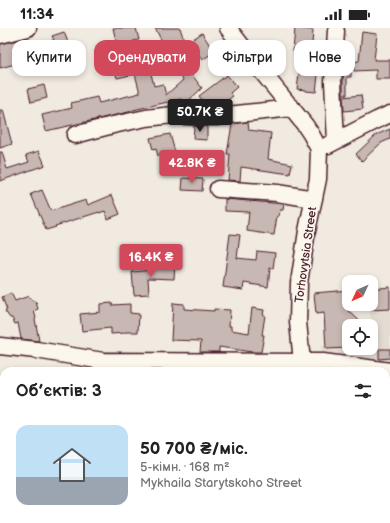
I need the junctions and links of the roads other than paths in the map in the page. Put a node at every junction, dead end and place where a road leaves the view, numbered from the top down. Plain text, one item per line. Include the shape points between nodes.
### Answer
1 (28, 28) edge
2 (228, 28) edge
3 (336, 31) dead end
4 (0, 35) edge
5 (292, 108) junction
6 (390, 114) edge
7 (75, 135) dead end
8 (336, 141) junction
9 (319, 149) junction
10 (218, 189) dead end
11 (314, 199) junction
12 (0, 346) edge
13 (256, 366) edge
14 (303, 366) edge
15 (355, 367) edge

1 - 4 street
2 - 5 street
3 - 8 street via 333,82
5 - 7 street via 216,117 173,115 146,118
5 - 9 street
6 - 8 street
8 - 9 street
9 - 11 street, Torhovytsia Street
10 - 11 street via 277,193
11 - 14 street, Torhovytsia Street via 299,283 298,322
12 - 13 street via 103,361
13 - 14 street
14 - 15 street via 323,362

